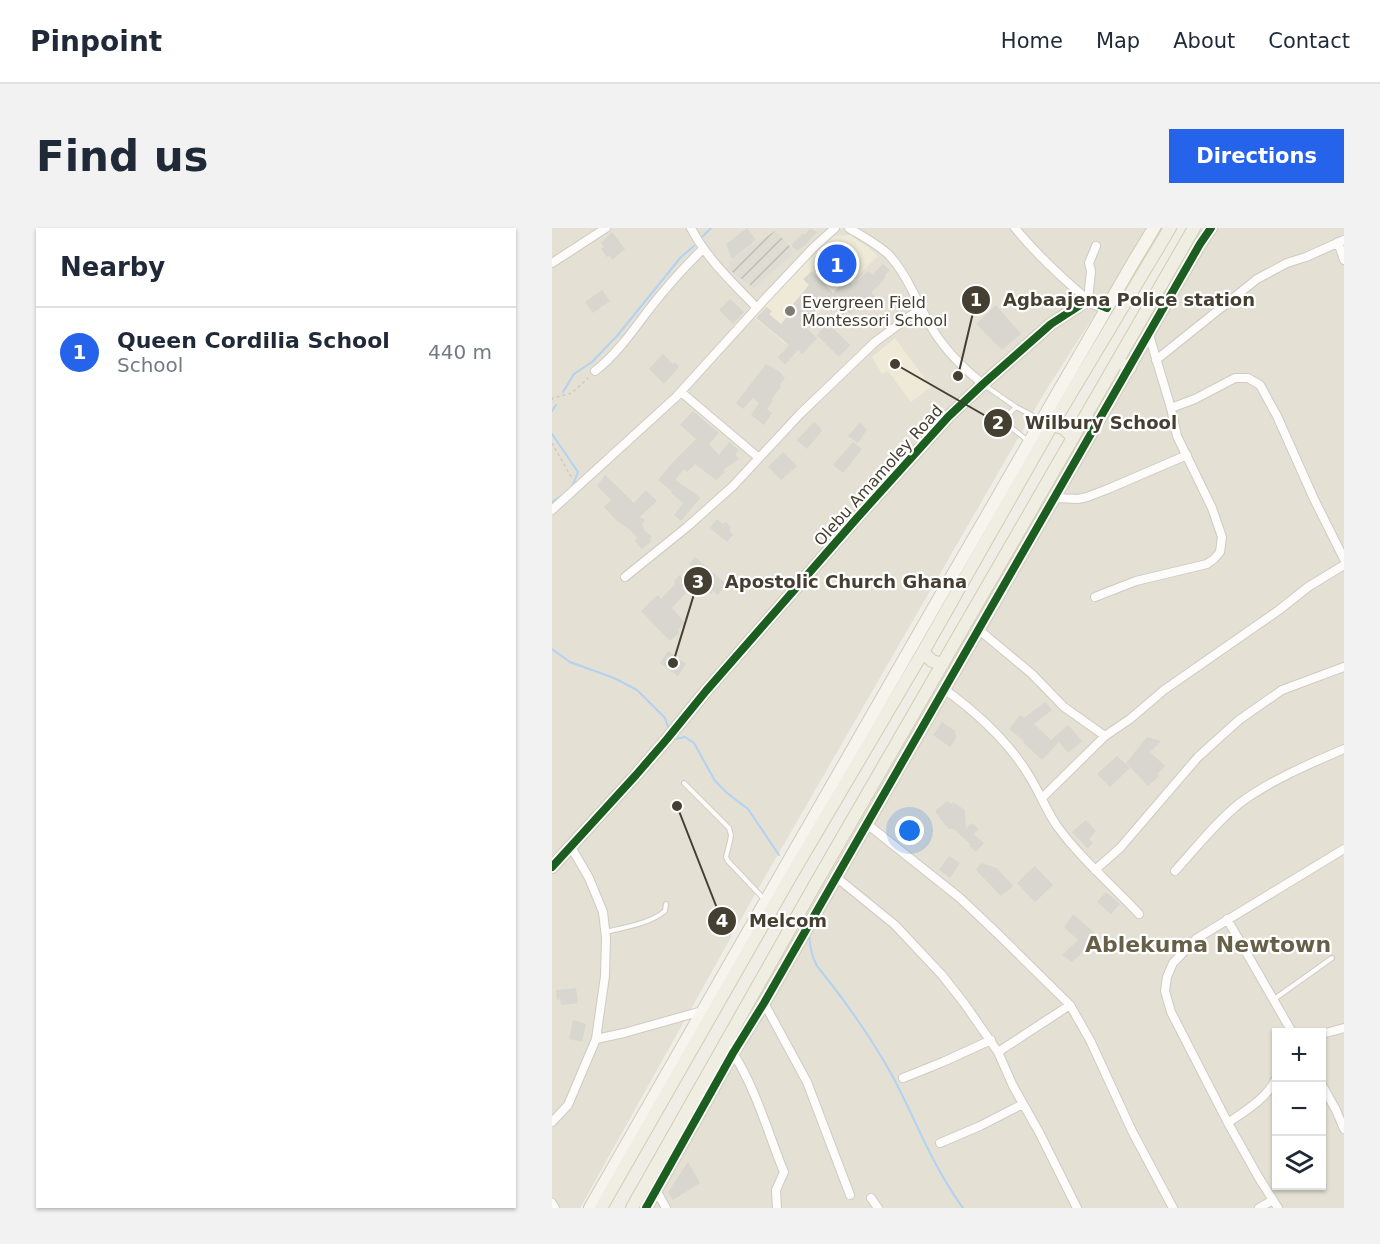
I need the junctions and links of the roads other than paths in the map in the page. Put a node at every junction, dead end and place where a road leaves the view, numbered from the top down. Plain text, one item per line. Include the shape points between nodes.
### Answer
1 (606, 228) edge
2 (691, 228) edge
3 (836, 228) edge
4 (849, 228) edge
5 (1015, 228) edge
6 (1154, 228) edge
7 (1170, 228) edge
8 (1194, 228) edge
9 (1211, 228) edge
10 (1341, 241) edge
11 (1096, 246) dead end
12 (703, 249) junction
13 (1344, 260) edge
14 (552, 263) edge
15 (1088, 300) junction
16 (921, 308) junction
17 (1107, 308) junction
18 (756, 309) junction
19 (1149, 335) junction
20 (1156, 360) junction
21 (1117, 361) junction
22 (1130, 368) junction
23 (595, 371) road end
24 (983, 384) junction
25 (681, 392) junction
26 (1016, 407) junction
27 (1171, 408) junction
28 (1047, 423) junction
29 (1073, 437) junction
30 (1029, 442) junction
31 (1187, 455) junction
32 (759, 458) junction
33 (1054, 498) junction
34 (552, 510) edge
35 (1344, 559) edge
36 (1344, 565) edge
37 (625, 577) dead end
38 (1095, 597) dead end
39 (978, 629) junction
40 (923, 652) junction
41 (943, 664) junction
42 (1344, 667) edge
43 (944, 689) junction
44 (1105, 736) junction
45 (1344, 749) edge
46 (684, 783) dead end
47 (1042, 798) junction
48 (867, 824) junction
49 (570, 847) junction
50 (1342, 850) edge
51 (1344, 860) edge
52 (552, 867) edge
53 (1095, 870) junction
54 (1175, 871) dead end
55 (836, 877) junction
56 (766, 900) junction
57 (666, 904) dead end
58 (1139, 914) dead end
59 (1227, 919) junction
60 (605, 932) junction
61 (1332, 958) dead end
62 (1273, 1000) junction
63 (764, 1003) junction
64 (1070, 1005) junction
65 (702, 1011) junction
66 (1290, 1028) edge
67 (1344, 1028) edge
68 (1326, 1033) edge
69 (596, 1039) junction
70 (991, 1040) junction
71 (998, 1052) junction
72 (733, 1053) junction
73 (903, 1078) dead end
74 (1274, 1082) edge
75 (1326, 1092) edge
76 (1023, 1104) junction
77 (552, 1122) edge
78 (1228, 1123) junction
79 (1344, 1129) edge
80 (940, 1143) dead end
81 (656, 1190) junction
82 (850, 1196) dead end
83 (871, 1198) dead end
84 (552, 1203) edge
85 (1275, 1204) edge
86 (555, 1208) edge
87 (590, 1208) edge
88 (601, 1208) edge
89 (632, 1208) edge
90 (646, 1208) edge
91 (666, 1208) edge
92 (777, 1208) edge
93 (878, 1208) edge
94 (1077, 1208) edge
95 (1173, 1208) edge
96 (1258, 1208) edge

1 - 14 street
2 - 12 street
3 - 18 street
4 - 16 street via 887,254
5 - 15 street via 1032,250
6 - 17 street
7 - 28 main road
8 - 21 main road
9 - 19 street
10 - 13 street
10 - 20 street via 1257,279
11 - 15 street via 1089,263
12 - 18 street
12 - 23 street
15 - 17 street
15 - 24 street, Olebu Amamoley Road via 1051,324
16 - 24 street via 945,348
16 - 32 street via 867,349
17 - 28 street
18 - 25 street
19 - 20 street
19 - 22 street
20 - 27 street
21 - 22 main road
21 - 29 main road
22 - 33 street
24 - 26 lane
24 - 49 street, Olebu Amamoley Road via 856,518
25 - 32 street
25 - 34 street
26 - 28 lane
26 - 30 lane via 1006,417 1008,425
27 - 31 street via 1177,436
27 - 35 street via 1235,378 1248,378 1260,385
28 - 29 main road via 1063,428
28 - 30 street
28 - 40 main road
29 - 41 main road
30 - 56 street
31 - 33 street via 1078,500
31 - 38 street via 1222,537 1220,552 1207,564 1136,581
32 - 37 street via 687,527
33 - 39 street
36 - 44 street via 1164,690
39 - 43 street
39 - 44 street via 1064,707
40 - 41 main road via 932,661
40 - 88 main road
41 - 89 main road
42 - 53 street via 1282,690 1239,720 1198,757 1131,836
43 - 47 street via 996,734
43 - 48 street
44 - 47 street
45 - 54 street via 1275,781 1240,804
46 - 56 lane via 729,828 728,861
47 - 53 street via 1059,828
48 - 55 street
48 - 64 street via 960,898
49 - 52 street, Olebu Amamoley Road
49 - 60 street via 603,912
50 - 51 lane
50 - 59 street
53 - 58 street
55 - 63 street
55 - 70 street via 895,925 942,975
56 - 65 street
57 - 60 lane via 665,911 655,918
59 - 62 street
59 - 78 street via 1196,939 1173,963 1165,991 1171,1012
60 - 69 street via 605,975
61 - 62 lane
62 - 66 street
63 - 72 street
63 - 82 street via 807,1082
64 - 71 street
64 - 95 street
65 - 69 street
65 - 87 street
67 - 68 street
69 - 77 street via 568,1106
70 - 71 street
70 - 73 street
71 - 76 street
72 - 81 street
72 - 92 street via 784,1172 776,1190
74 - 78 street via 1255,1104
75 - 79 street
76 - 80 street
76 - 94 street
78 - 85 street
81 - 90 street
81 - 91 street
83 - 93 street
84 - 86 street
85 - 96 street

